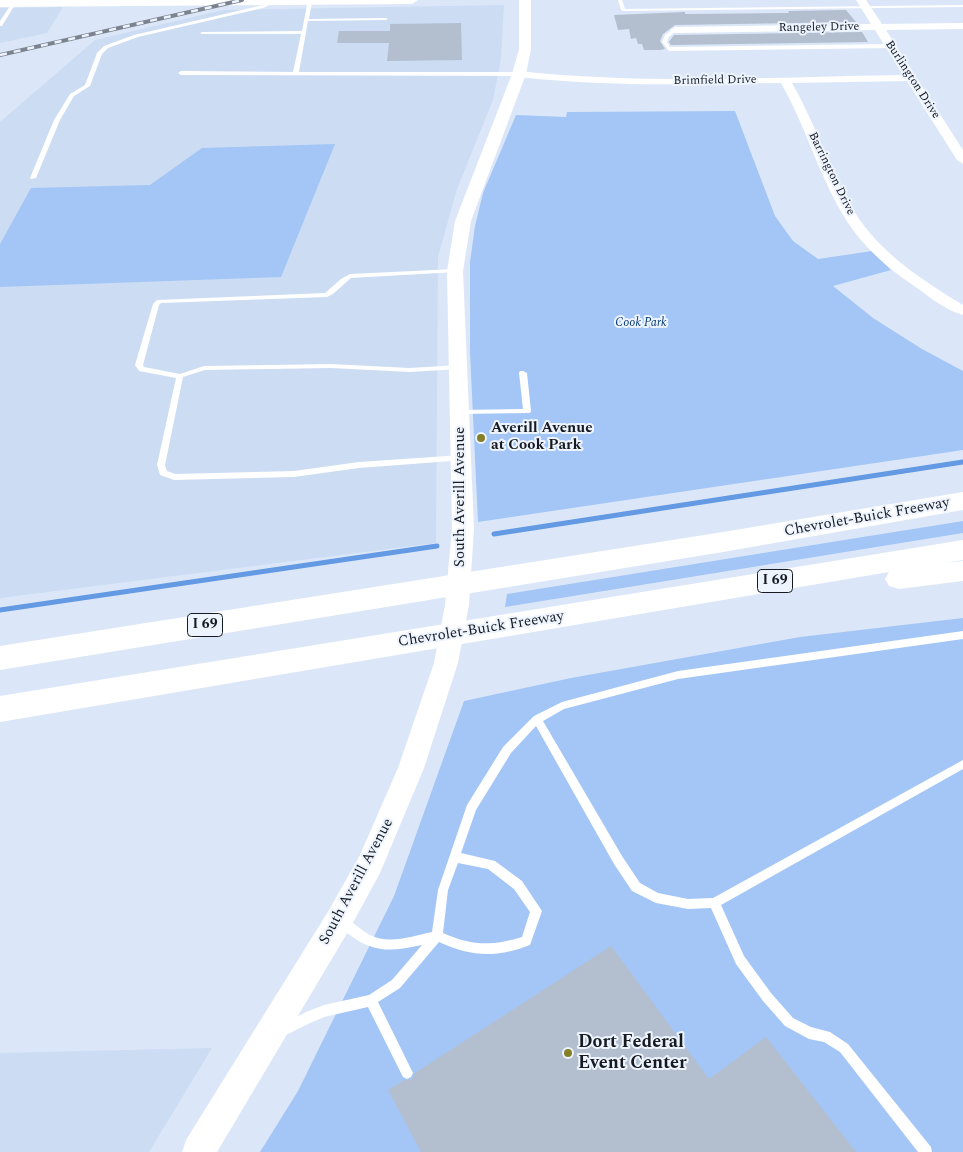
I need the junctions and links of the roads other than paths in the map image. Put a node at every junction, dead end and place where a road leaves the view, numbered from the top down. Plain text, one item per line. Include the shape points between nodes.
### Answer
1 (412, 0) edge
2 (525, 0) edge
3 (620, 0) edge
4 (132, 1) edge
5 (158, 1) edge
6 (310, 1) junction
7 (15, 2) edge
8 (272, 2) junction
9 (0, 3) edge
10 (864, 4) edge
11 (963, 6) edge
12 (386, 19) dead end
13 (307, 20) junction
14 (0, 25) edge
15 (963, 26) edge
16 (878, 27) junction
17 (675, 30) joint
18 (202, 32) dead end
19 (304, 32) junction
20 (890, 46) junction
21 (296, 72) junction
22 (181, 73) dead end
23 (519, 74) junction
24 (911, 78) junction
25 (785, 80) junction
26 (963, 160) edge
27 (33, 178) dead end
28 (455, 271) junction
29 (963, 311) edge
30 (459, 367) junction
31 (523, 373) dead end
32 (180, 376) junction
33 (461, 412) junction
34 (462, 458) junction
35 (963, 501) edge
36 (963, 550) edge
37 (963, 570) edge
38 (587, 613) junction
39 (963, 636) edge
40 (0, 658) edge
41 (0, 709) edge
42 (537, 719) junction
43 (963, 764) edge
44 (455, 857) junction
45 (714, 903) junction
46 (339, 920) junction
47 (437, 936) junction
48 (371, 1000) junction
49 (266, 1040) junction
50 (407, 1073) dead end
51 (198, 1152) edge
52 (926, 1152) edge

1 - 6 street
2 - 23 street, South Averill Avenue via 525,48
3 - 10 lane via 623,10
4 - 5 street
4 - 7 street
5 - 8 street
6 - 8 street
6 - 13 lane
7 - 9 street
7 - 14 lane
8 - 27 lane via 136,36 106,47 100,53 87,86 72,96 57,120
10 - 11 lane
10 - 16 street, Burlington Drive
12 - 13 lane
13 - 19 lane
15 - 16 street, Rangeley Drive
16 - 17 street, Rangeley Drive
16 - 20 street, Burlington Drive
17 - 20 lane via 664,42 669,49
18 - 19 lane
19 - 21 lane
20 - 24 street, Burlington Drive
21 - 22 lane
21 - 23 lane
23 - 25 street, Brimfield Drive via 563,80 627,82
23 - 28 street, South Averill Avenue via 463,221
24 - 25 street, Brimfield Drive
24 - 26 street, Burlington Drive
25 - 29 street, Barrington Drive via 848,213 887,259 922,286
28 - 30 street, South Averill Avenue
28 - 32 lane via 350,276 327,295 159,300 139,365 142,369
30 - 32 lane via 410,370 331,366 204,368
30 - 33 street, South Averill Avenue
31 - 33 lane via 527,411
32 - 34 lane via 161,465 163,473 174,477 294,474 359,465
33 - 34 street, South Averill Avenue
34 - 46 street, South Averill Avenue via 463,554 446,663 393,813
35 - 40 highway, Chevrolet-Buick Freeway / I 69
36 - 38 highway, Chevrolet-Buick Freeway / I 69
37 - 38 highway
38 - 41 highway, Chevrolet-Buick Freeway / I 69
39 - 42 lane via 678,675 562,706
42 - 44 lane via 507,750 471,808
42 - 45 lane via 636,887 656,898 688,904
43 - 45 lane
44 - 47 lane via 443,890
44 - 47 lane via 491,865 518,885 536,911 526,941 497,950 461,948
45 - 52 lane via 740,960 767,997 789,1022 808,1033 826,1036 844,1048
46 - 47 lane via 358,936 379,945
46 - 49 street, South Averill Avenue
47 - 48 lane via 396,984
48 - 49 lane via 324,1011
48 - 50 lane
49 - 51 street, South Averill Avenue

